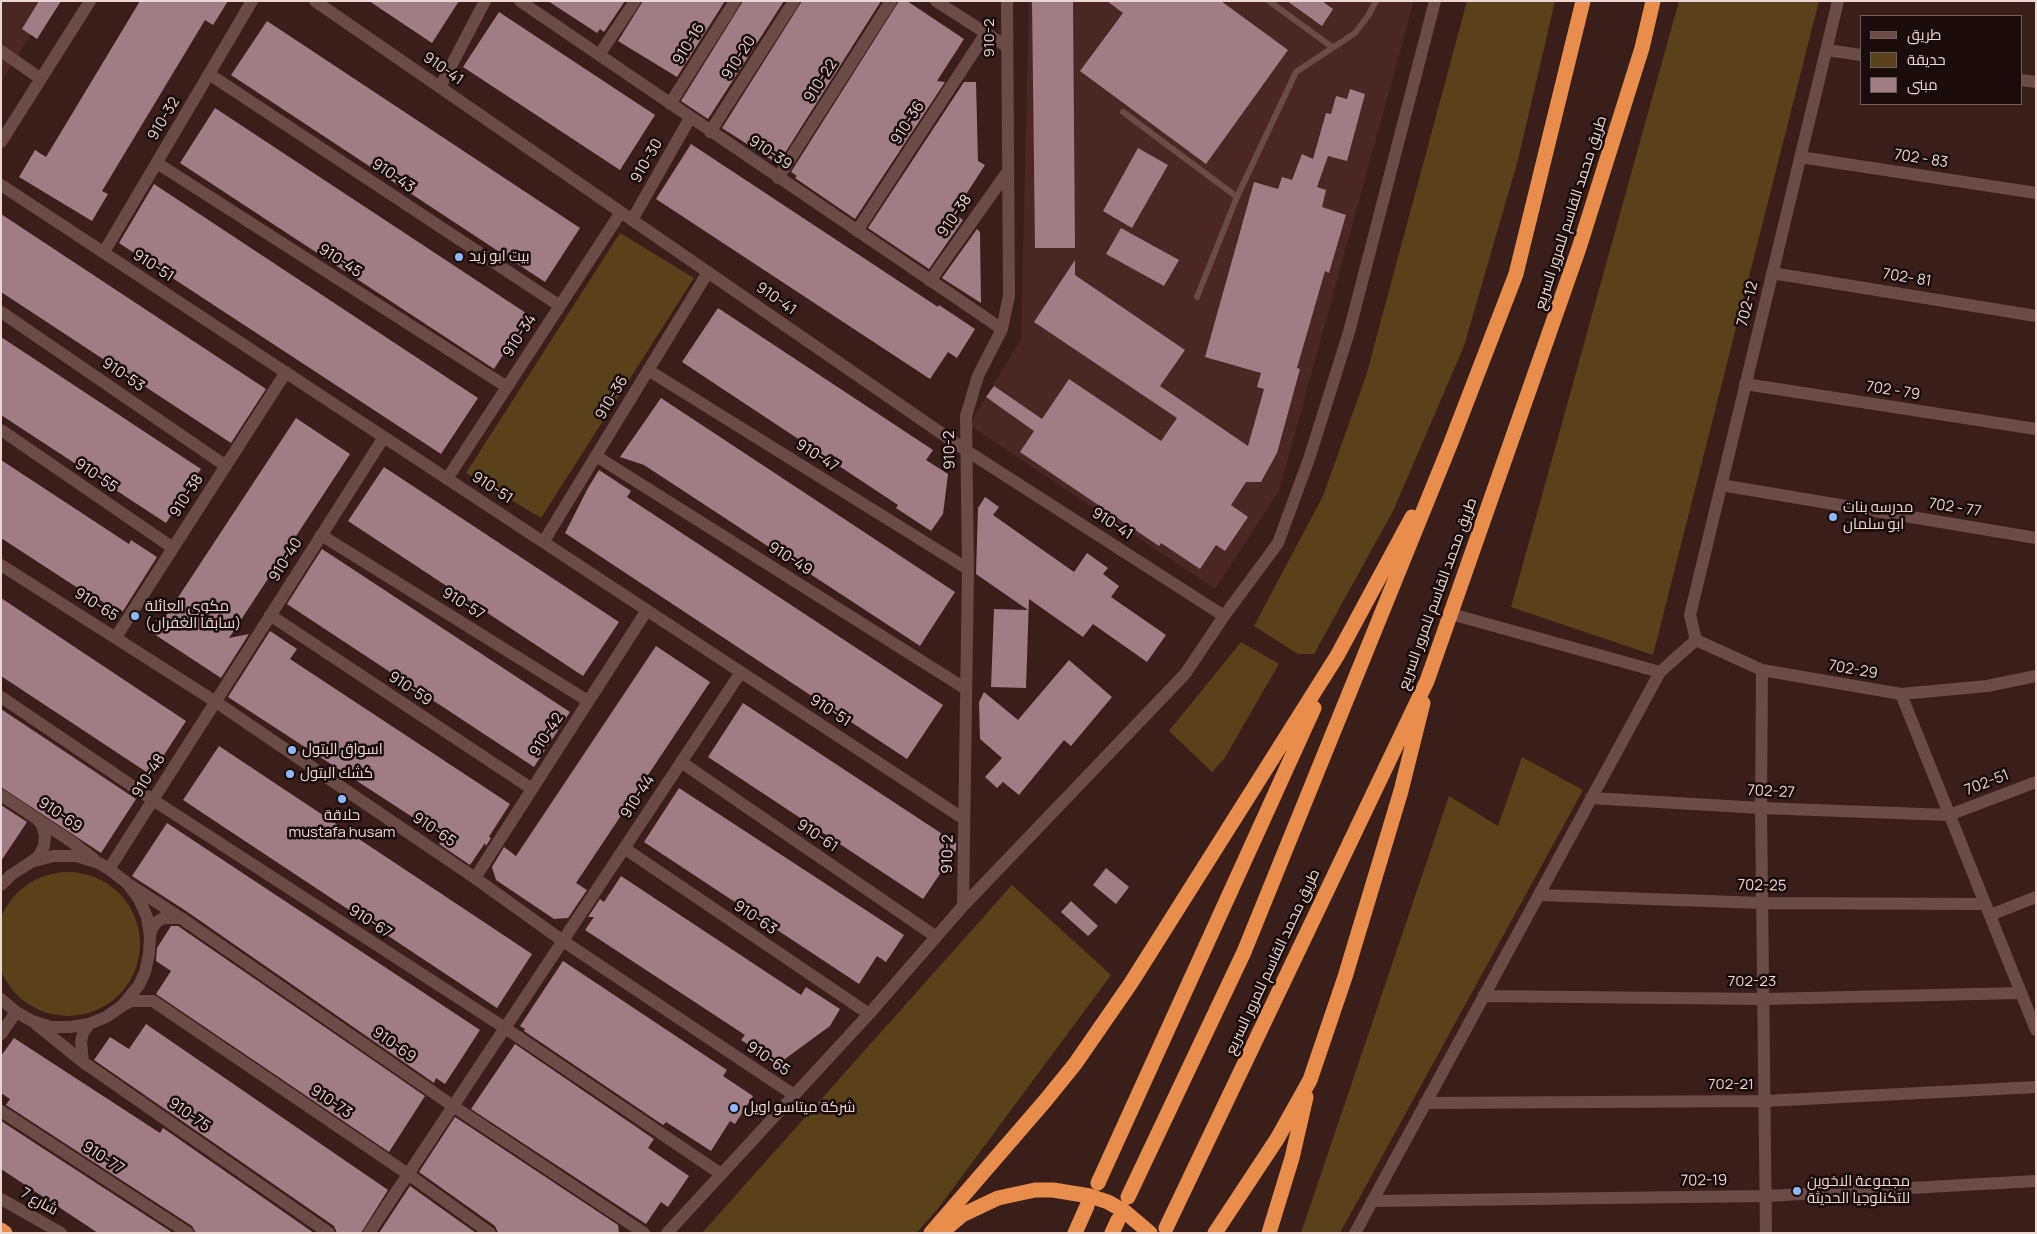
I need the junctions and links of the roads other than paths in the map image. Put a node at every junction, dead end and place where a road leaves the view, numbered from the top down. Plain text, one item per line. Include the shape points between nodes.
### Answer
1 (90, 1) edge
2 (252, 1) edge
3 (315, 1) edge
4 (485, 1) edge
5 (520, 1) edge
6 (635, 1) edge
7 (735, 1) edge
8 (794, 1) edge
9 (891, 1) edge
10 (936, 1) edge
11 (1007, 1) edge
12 (1269, 1) edge
13 (1376, 1) edge
14 (1435, 1) edge
15 (1582, 1) edge
16 (1653, 1) edge
17 (1838, 1) edge
18 (986, 33) junction
19 (1006, 46) junction
20 (1332, 47) junction
21 (1827, 50) junction
22 (1, 51) edge
23 (599, 55) junction
24 (1860, 55) edge
25 (209, 74) junction
26 (41, 79) junction
27 (2022, 80) edge
28 (2036, 82) edge
29 (440, 87) junction
30 (670, 104) junction
31 (1123, 112) dead end
32 (690, 118) junction
33 (710, 132) junction
34 (1, 142) edge
35 (1800, 157) junction
36 (157, 163) junction
37 (1008, 171) junction
38 (778, 178) junction
39 (1, 185) edge
40 (2036, 193) edge
41 (1237, 197) junction
42 (621, 212) junction
43 (632, 220) junction
44 (857, 231) junction
45 (104, 252) junction
46 (708, 272) junction
47 (1772, 273) junction
48 (930, 281) junction
49 (1197, 297) dead end
50 (560, 306) junction
51 (1, 312) edge
52 (2036, 316) edge
53 (1002, 329) junction
54 (648, 370) junction
55 (286, 372) junction
56 (1745, 384) junction
57 (507, 387) junction
58 (1, 430) edge
59 (2036, 430) edge
60 (384, 437) junction
61 (1450, 445) junction
62 (967, 451) junction
63 (596, 456) junction
64 (226, 466) junction
65 (447, 479) junction
66 (1721, 485) junction
67 (321, 535) junction
68 (2036, 538) edge
69 (544, 541) junction
70 (173, 548) junction
71 (1, 564) edge
72 (968, 570) junction
73 (647, 610) junction
74 (1451, 614) junction
75 (270, 615) junction
76 (1224, 616) junction
77 (116, 637) junction
78 (1696, 640) junction
79 (1338, 656) junction
80 (1762, 670) junction
81 (741, 672) junction
82 (1660, 672) junction
83 (2036, 676) edge
84 (1427, 681) junction
85 (966, 689) junction
86 (1901, 694) junction
87 (1, 697) edge
88 (588, 701) junction
89 (216, 702) junction
90 (681, 762) junction
91 (2036, 782) edge
92 (532, 789) junction
93 (1, 795) edge
94 (1592, 798) junction
95 (153, 800) junction
96 (1761, 808) junction
97 (1949, 815) junction
98 (35, 817) junction
99 (964, 819) junction
100 (624, 848) junction
101 (31, 862) junction
102 (104, 866) junction
103 (6, 877) edge
104 (475, 878) junction
105 (128, 883) junction
106 (1, 885) edge
107 (1539, 894) junction
108 (2036, 897) edge
109 (1762, 903) junction
110 (963, 906) junction
111 (1987, 909) junction
112 (181, 918) junction
113 (150, 936) junction
114 (935, 936) junction
115 (562, 941) junction
116 (145, 972) junction
117 (2021, 993) junction
118 (1483, 996) junction
119 (1763, 999) junction
120 (1, 1000) edge
121 (153, 1001) junction
122 (122, 1006) junction
123 (16, 1012) junction
124 (869, 1014) junction
125 (32, 1021) junction
126 (89, 1024) junction
127 (505, 1028) junction
128 (2036, 1030) edge
129 (1, 1034) edge
130 (80, 1059) junction
131 (1310, 1080) junction
132 (2036, 1088) edge
133 (794, 1095) junction
134 (1764, 1101) junction
135 (1425, 1102) junction
136 (453, 1106) junction
137 (1, 1111) edge
138 (408, 1174) junction
139 (721, 1174) junction
140 (2036, 1181) edge
141 (1098, 1183) dead end
142 (1766, 1196) junction
143 (1128, 1197) dead end
144 (1, 1199) edge
145 (1372, 1201) junction
146 (1087, 1206) dead end
147 (1166, 1228) dead end
148 (1, 1230) edge
149 (5, 1233) edge
150 (61, 1233) edge
151 (188, 1233) edge
152 (329, 1233) edge
153 (369, 1233) edge
154 (490, 1233) edge
155 (644, 1233) edge
156 (666, 1233) edge
157 (932, 1233) edge
158 (941, 1233) edge
159 (1075, 1233) edge
160 (1150, 1233) edge
161 (1215, 1233) edge
162 (1269, 1233) edge
163 (1355, 1233) edge
164 (1766, 1233) edge

1 - 26 street
2 - 25 street, 910-32
3 - 29 street, 910-41
4 - 29 street
5 - 23 street, 910-39
6 - 23 street
7 - 30 street, 910-16
8 - 33 street, 910-20
9 - 38 street, 910-22
10 - 18 street
11 - 19 street, 910-2
12 - 20 lane
13 - 20 lane via 1355,33
14 - 76 street via 1349,332 1308,459 1278,543
15 - 61 highway, طريق محمد القاسم للمرور السريع via 1516,274
16 - 74 highway, طريق محمد القاسم للمرور السريع via 1642,48 1579,248
17 - 21 street, 702-12
18 - 19 street
18 - 44 street, 910-36
19 - 37 street, 910-2
20 - 41 lane via 1296,72
21 - 24 street
21 - 35 street, 702-12
22 - 26 street
23 - 30 street, 910-39
25 - 36 street, 910-32
25 - 50 street, 910-43
26 - 34 street
27 - 28 street
29 - 42 street, 910-41
30 - 32 street, 910-39
31 - 41 lane
32 - 33 street, 910-39
32 - 43 street, 910-30
33 - 38 street, 910-39
35 - 40 street, 702 - 83
35 - 47 street, 702-12
36 - 45 street, 910-32
36 - 57 street, 910-45
37 - 48 street, 910-38
37 - 53 street, 910-2 via 1009,296
38 - 44 street, 910-39
39 - 45 street, 910-51
41 - 49 lane
42 - 43 street, 910-41
42 - 50 street, 910-34
43 - 46 street, 910-41
44 - 48 street, 910-39
45 - 55 street, 910-51
46 - 54 street, 910-36
46 - 62 street, 910-41
47 - 52 street, 702- 81
47 - 56 street, 702-12
48 - 53 street, 910-39
50 - 57 street, 910-34
51 - 64 street, 910-53
53 - 62 street, 910-2 via 976,384 966,416
54 - 63 street, 910-36
54 - 72 street, 910-47
55 - 60 street, 910-51
55 - 64 street, 910-38
56 - 59 street, 702 - 79
56 - 66 street, 702-12
57 - 65 street, 910-34
58 - 70 street, 910-55
60 - 65 street, 910-51
60 - 67 street, 910-40
61 - 79 highway
61 - 143 highway, طريق محمد القاسم للمرور السريع via 1244,952
62 - 72 street, 910-2
62 - 76 street, 910-41
63 - 69 street, 910-36
63 - 85 street, 910-49
64 - 70 street, 910-38
65 - 69 street, 910-51
66 - 68 street, 702 - 77
66 - 78 street, 702-12 via 1690,615
67 - 75 street, 910-40
67 - 88 street, 910-57
69 - 73 street, 910-51
70 - 77 street, 910-38
71 - 77 street, 910-65
72 - 85 street, 910-2
73 - 81 street, 910-51
73 - 88 street, 910-42
74 - 82 street
74 - 84 highway, طريق محمد القاسم للمرور السريع
75 - 89 street, 910-40
75 - 92 street, 910-59
76 - 110 street via 1185,674
77 - 89 street, 910-65
78 - 80 street, 702-29
78 - 82 street
79 - 141 highway
79 - 157 highway via 1131,983 1075,1064
80 - 86 street, 702-29
80 - 96 street
81 - 90 street, 910-44
81 - 99 street, 910-51
82 - 94 street
83 - 86 street, 702-29 via 1987,686
84 - 131 highway via 1401,791
84 - 147 highway, طريق محمد القاسم للمرور السريع
85 - 99 street, 910-2
86 - 97 street
87 - 95 street, 910-67
88 - 92 street, 910-42
89 - 95 street, 910-48
89 - 104 street, 910-65
90 - 100 street, 910-44
90 - 114 street, 910-61
91 - 97 street, 702-51
92 - 104 street, 910-42
93 - 98 street, 910-69
94 - 96 street, 702-27
94 - 107 street
95 - 102 street, 910-48
95 - 127 street, 910-67
96 - 97 street, 702-27
96 - 109 street
97 - 111 street
98 - 101 street via 43,830 44,846
98 - 102 street, 910-69
99 - 110 street, 910-2
100 - 115 street, 910-44
100 - 124 street, 910-63
101 - 102 street via 53,856 76,856
101 - 103 street
102 - 105 street, 910-69
103 - 106 street
104 - 115 street, 910-65
105 - 112 street, 910-69
105 - 113 street via 143,908
107 - 109 street, 702-25
107 - 118 street
108 - 111 street
109 - 111 street, 702-25
109 - 119 street
110 - 114 street
111 - 117 street
112 - 113 street via 163,918 152,928
112 - 136 street, 910-69
113 - 116 street
114 - 124 street
115 - 127 street, 910-44
115 - 133 street, 910-65
116 - 121 street
116 - 122 street
117 - 119 street, 702-23
117 - 128 street
118 - 119 street, 702-23
118 - 135 street
119 - 134 street
120 - 123 street
121 - 122 street via 132,1001
121 - 138 street, 910-73
122 - 126 street
123 - 125 street
123 - 129 street
124 - 133 street
125 - 126 street via 51,1027
125 - 130 street, 910-75
126 - 130 street via 83,1033
127 - 136 street, 910-44
127 - 139 street, 910-67
130 - 152 street, 910-75
131 - 161 highway via 1277,1139
131 - 162 highway via 1292,1158
132 - 134 street, 702-21
133 - 139 street
134 - 135 street, 702-21
134 - 142 street
135 - 145 street
136 - 138 street, 910-44
136 - 155 street, 910-69
137 - 151 street, 910-77
138 - 153 street, 910-44
138 - 154 street, 910-73
139 - 156 street
140 - 142 street, 702-19
142 - 145 street, 702-19
142 - 164 street
144 - 150 street, شارع 7
145 - 163 street
146 - 159 highway
148 - 149 highway
158 - 160 highway via 962,1216 998,1198 1053,1190 1108,1202

